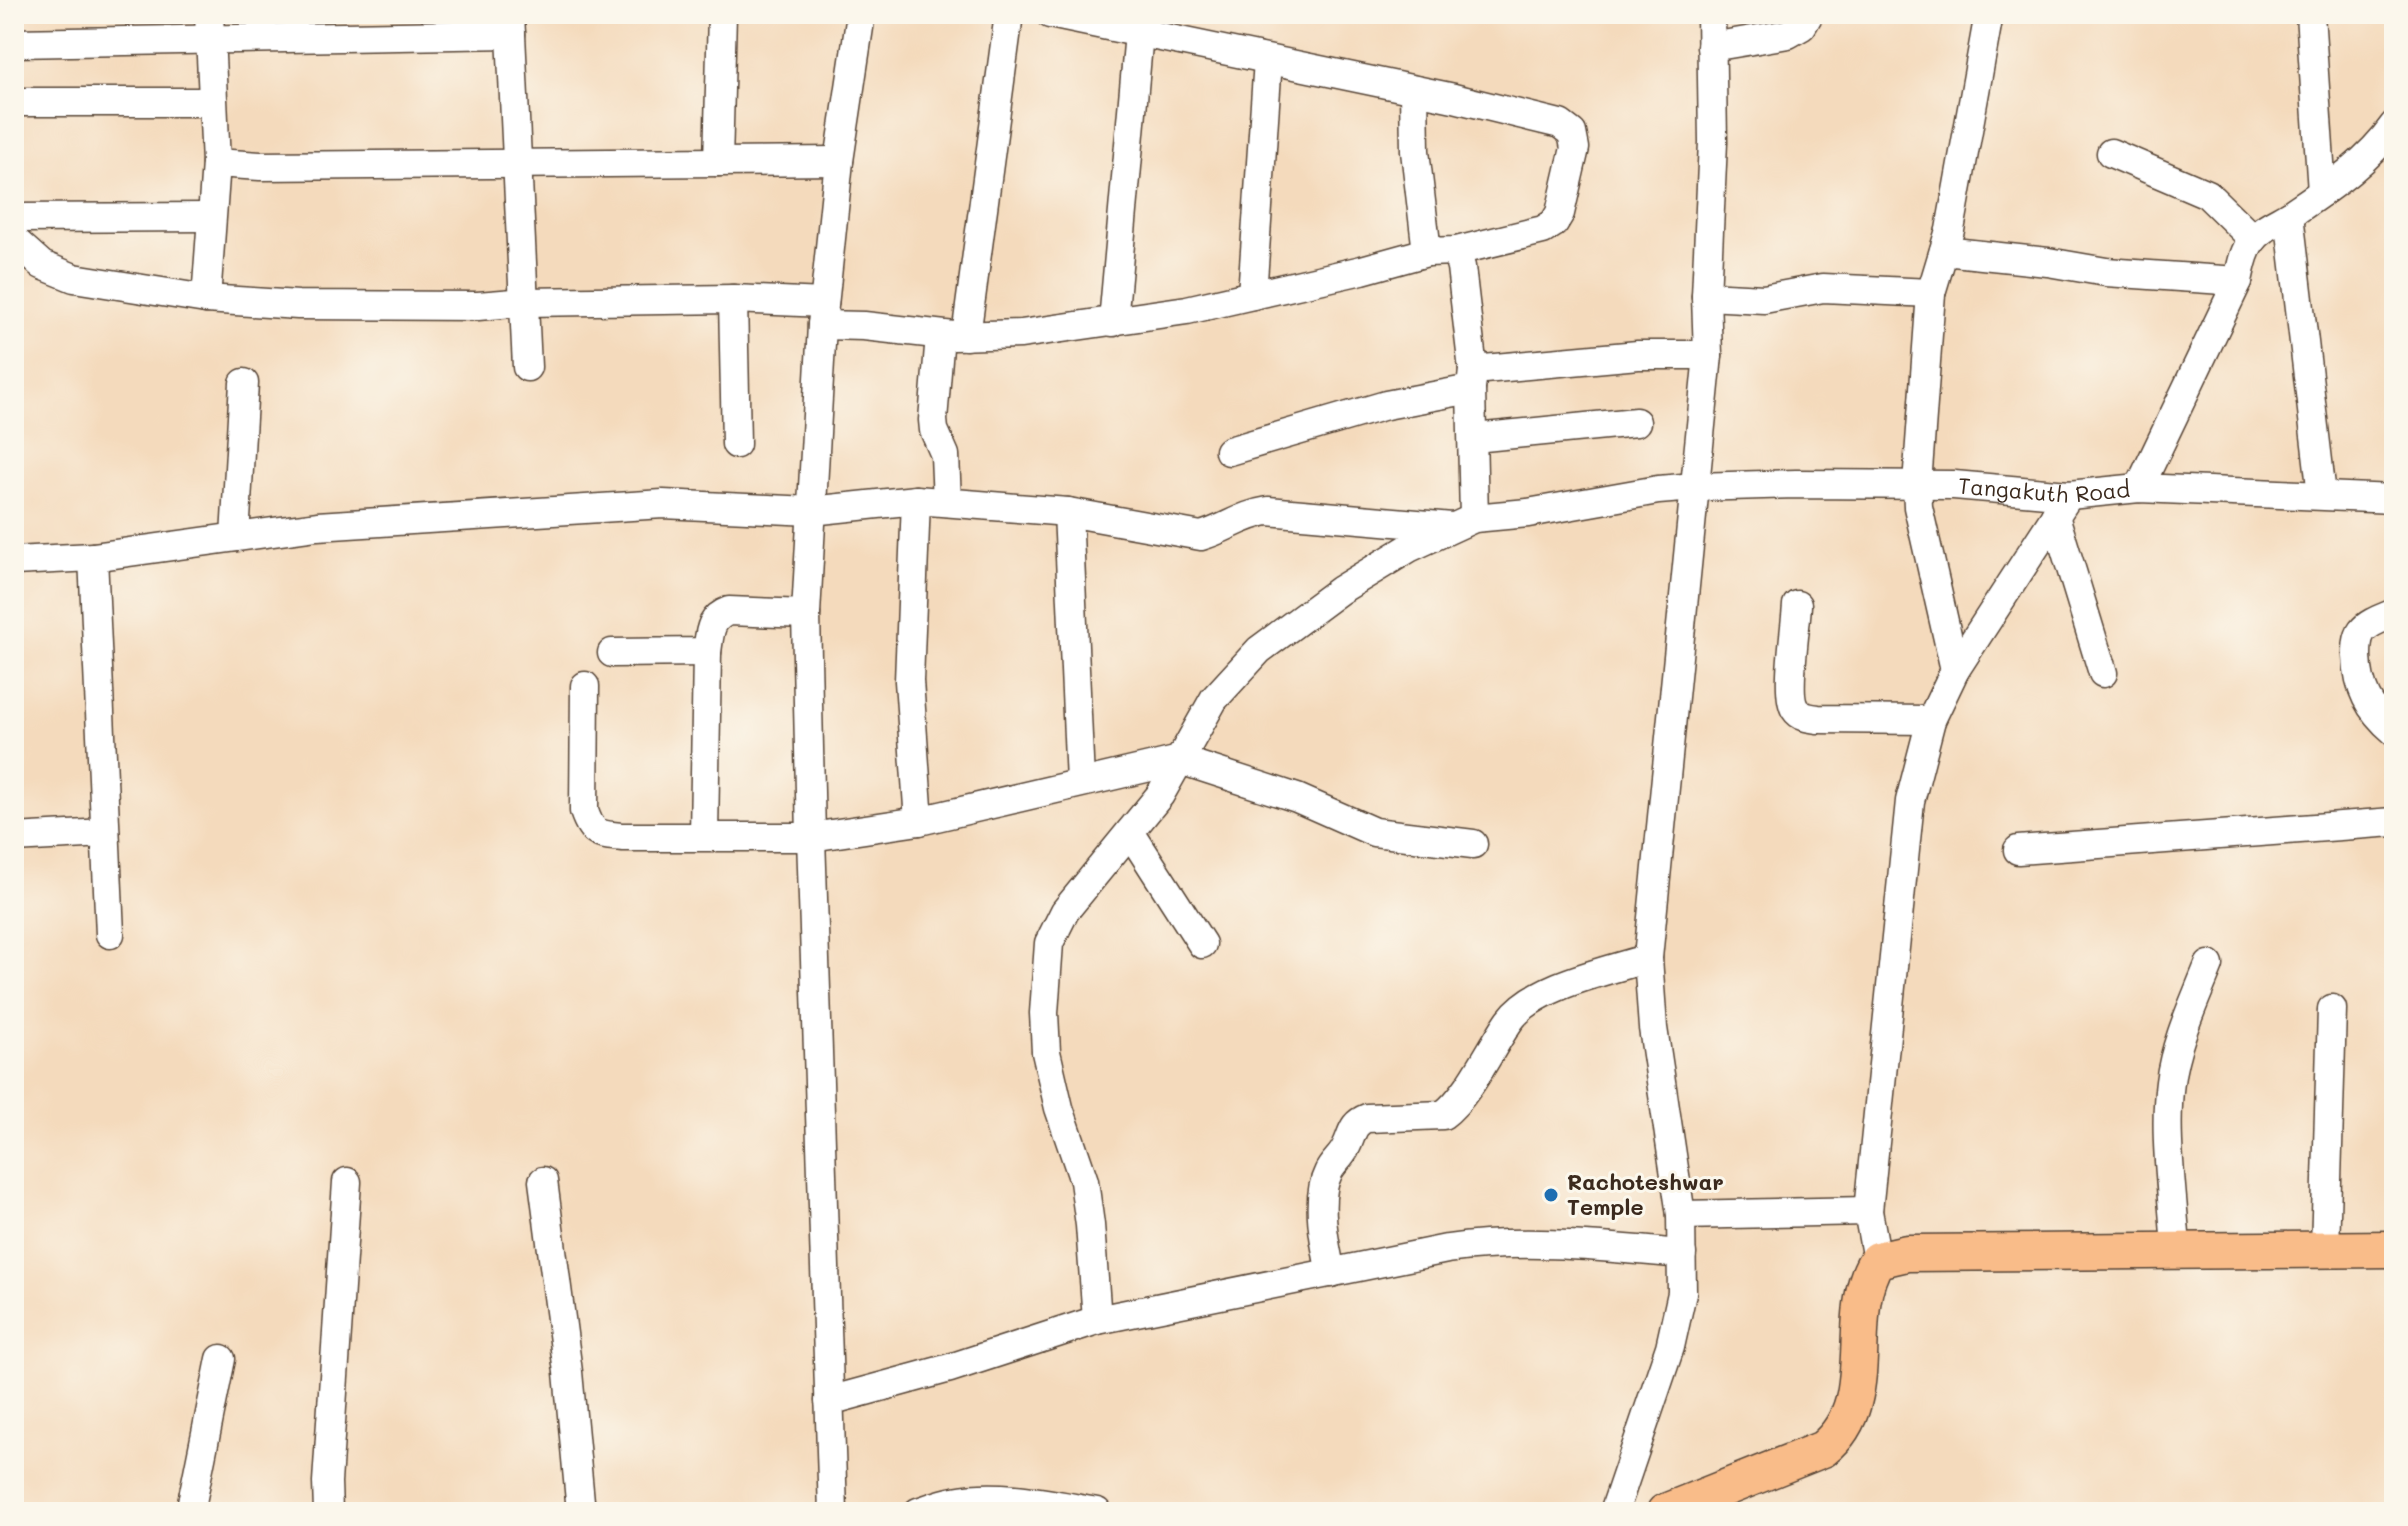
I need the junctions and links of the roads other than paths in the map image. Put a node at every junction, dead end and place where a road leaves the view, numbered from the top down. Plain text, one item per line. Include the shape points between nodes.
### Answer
1 (722, 14) edge
2 (861, 14) edge
3 (1009, 14) edge
4 (1050, 14) edge
5 (1711, 14) edge
6 (1809, 14) edge
7 (1989, 14) edge
8 (2310, 14) edge
9 (510, 24) edge
10 (209, 28) edge
11 (1139, 33) junction
12 (14, 43) edge
13 (1711, 47) junction
14 (1268, 60) junction
15 (1414, 90) junction
16 (14, 102) edge
17 (212, 102) junction
18 (2394, 125) edge
19 (2111, 153) dead end
20 (839, 161) junction
21 (718, 162) junction
22 (216, 163) junction
23 (516, 164) junction
24 (2322, 192) junction
25 (2289, 215) junction
26 (211, 217) junction
27 (14, 218) edge
28 (2253, 239) junction
29 (14, 240) edge
30 (1456, 251) junction
31 (1944, 251) junction
32 (1427, 252) junction
33 (2238, 281) junction
34 (1931, 293) junction
35 (1252, 295) junction
36 (1706, 296) junction
37 (206, 299) junction
38 (733, 299) junction
39 (524, 302) junction
40 (823, 314) junction
41 (1113, 322) junction
42 (953, 336) junction
43 (1708, 355) junction
44 (527, 367) dead end
45 (1472, 379) junction
46 (244, 383) dead end
47 (1636, 422) dead end
48 (1474, 438) junction
49 (736, 444) dead end
50 (1229, 451) dead end
51 (1917, 484) junction
52 (1695, 487) junction
53 (2139, 488) junction
54 (2322, 495) junction
55 (2394, 499) edge
56 (916, 500) junction
57 (947, 502) junction
58 (2062, 506) junction
59 (811, 511) junction
60 (1068, 512) junction
61 (1464, 522) junction
62 (235, 537) junction
63 (93, 557) junction
64 (14, 561) edge
65 (1797, 605) dead end
66 (2394, 613) edge
67 (806, 614) junction
68 (707, 652) junction
69 (612, 653) dead end
70 (1955, 670) junction
71 (2103, 673) dead end
72 (585, 686) dead end
73 (1931, 720) junction
74 (2394, 731) edge
75 (1180, 760) junction
76 (1080, 782) junction
77 (919, 821) junction
78 (2394, 822) edge
79 (1130, 832) junction
80 (105, 833) junction
81 (704, 836) junction
82 (811, 837) junction
83 (14, 838) edge
84 (1473, 844) dead end
85 (2018, 850) dead end
86 (110, 934) dead end
87 (1202, 944) dead end
88 (1648, 958) junction
89 (2209, 965) dead end
90 (2332, 1009) dead end
91 (543, 1181) dead end
92 (347, 1182) dead end
93 (1868, 1211) junction
94 (1681, 1215) junction
95 (2176, 1249) junction
96 (2325, 1249) junction
97 (2394, 1249) edge
98 (1682, 1254) junction
99 (1877, 1260) junction
100 (1331, 1273) junction
101 (1097, 1320) junction
102 (221, 1359) dead end
103 (829, 1401) junction
104 (1026, 1506) edge
105 (190, 1512) edge
106 (328, 1512) edge
107 (581, 1512) edge
108 (833, 1512) edge
109 (918, 1512) edge
110 (1097, 1512) edge
111 (1614, 1512) edge
112 (1665, 1512) edge

1 - 21 street
2 - 20 street
3 - 42 street
4 - 11 street
5 - 13 street
6 - 13 street via 1788,34
7 - 31 street
8 - 24 street
9 - 10 street
9 - 23 street
10 - 12 street
10 - 17 street
11 - 14 street
11 - 41 street
13 - 36 street
14 - 15 street
14 - 35 street
15 - 30 street via 1560,124 1572,133 1575,148 1554,223
15 - 32 street
16 - 17 street
17 - 22 street
18 - 24 street via 2378,148
19 - 28 street via 2207,194
20 - 21 street
20 - 40 street
21 - 23 street
22 - 23 street
22 - 26 street
23 - 39 street
24 - 25 street
25 - 28 street
25 - 54 street
26 - 27 street
26 - 37 street
28 - 33 street
29 - 37 street via 42,265 74,278
30 - 32 street
30 - 45 street
31 - 33 street via 2106,272
31 - 34 street
32 - 35 street
33 - 53 street
34 - 36 street via 1823,288 1764,299
34 - 51 street
35 - 41 street
36 - 43 street
37 - 39 street via 313,305
38 - 39 street
38 - 40 street
38 - 49 street
39 - 44 street
40 - 42 street via 864,326
40 - 59 street
41 - 42 street
42 - 57 street via 934,430 945,455
43 - 45 street via 1638,355
43 - 52 street
45 - 48 street
45 - 50 street
46 - 62 street
47 - 48 street
48 - 61 street
51 - 52 street, Tangakuth Road
51 - 58 street, Tangakuth Road via 1954,485
51 - 70 street
52 - 61 street, Tangakuth Road
52 - 88 street
53 - 54 street, Tangakuth Road
53 - 58 street, Tangakuth Road
54 - 55 street, Tangakuth Road
56 - 57 street
56 - 59 street
56 - 77 street via 909,681
57 - 60 street
58 - 70 street
58 - 71 street
59 - 62 street via 663,504 317,526
59 - 67 street
60 - 61 street via 1201,536 1268,511
60 - 76 street
61 - 75 street via 1340,590 1259,650 1214,699
62 - 63 street
63 - 64 street
63 - 80 street
65 - 73 street via 1791,699 1803,717
66 - 74 street via 2372,622 2357,645 2365,698
67 - 68 street via 721,614 712,622
67 - 82 street
68 - 69 street
68 - 81 street
70 - 73 street
72 - 81 street via 584,811 589,826 601,835 623,837
73 - 93 street via 1910,801
75 - 76 street
75 - 79 street
75 - 84 street via 1297,798 1374,832
76 - 77 street
77 - 82 street
78 - 85 street
79 - 87 street
79 - 101 street via 1065,911 1049,943 1044,1013 1049,1066 1084,1181
80 - 83 street
80 - 86 street
81 - 82 street
82 - 103 street
88 - 94 street
88 - 100 street via 1526,1004 1443,1115 1358,1121 1326,1175 1322,1192
89 - 95 street via 2176,1050 2170,1081
90 - 96 street
91 - 107 street
92 - 106 street
93 - 94 street
93 - 99 street
94 - 98 street
95 - 96 main road
95 - 99 main road via 1907,1253
96 - 97 main road
98 - 100 street via 1564,1243 1486,1244
98 - 111 street via 1682,1293 1670,1347
99 - 112 main road via 1865,1292 1855,1399 1837,1438 1823,1449
100 - 101 street
101 - 103 street
102 - 105 street
103 - 108 street
104 - 109 street via 989,1498
104 - 110 street

